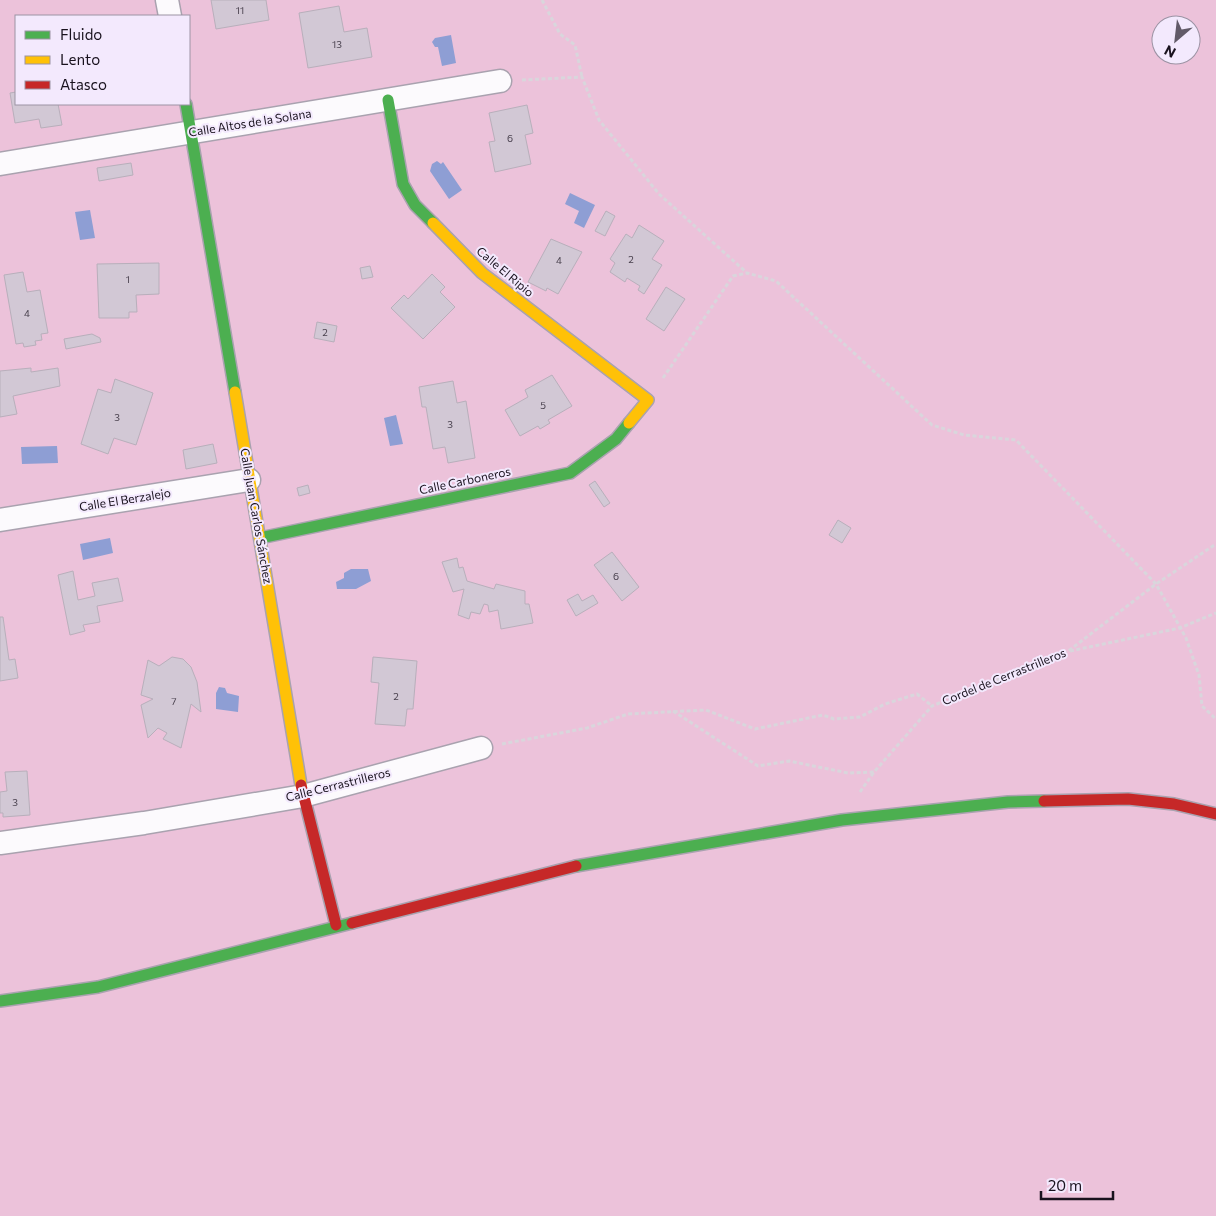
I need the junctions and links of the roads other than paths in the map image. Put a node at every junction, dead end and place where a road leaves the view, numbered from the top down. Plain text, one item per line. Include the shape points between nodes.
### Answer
1 (167, 0) edge
2 (170, 15) edge
3 (500, 82) road end
4 (388, 100) junction
5 (186, 105) edge
6 (192, 132) junction
7 (0, 164) edge
8 (648, 400) joint
9 (249, 480) junction
10 (0, 520) edge
11 (260, 538) junction
12 (481, 748) road end
13 (303, 796) junction
14 (1216, 814) edge
15 (0, 843) edge
16 (336, 925) junction
17 (0, 1002) edge

1 - 2 street
3 - 4 street, Calle Altos de la Solana
4 - 6 street, Calle Altos de la Solana
4 - 8 street, Calle El Ripio via 403,184 415,205 482,273
5 - 6 street, Calle Juan Carlos Sánchez
6 - 7 street, Calle Altos de la Solana
6 - 9 street, Calle Juan Carlos Sánchez
8 - 11 street, Calle Carboneros via 616,439 570,473
9 - 10 street, Calle El Berzalejo
9 - 11 street, Calle Juan Carlos Sánchez
11 - 13 street, Calle Juan Carlos Sánchez
12 - 13 street, Calle Cerrastrilleros
13 - 15 street, Calle Cerrastrilleros
13 - 16 street, Calle Juan Carlos Sánchez
14 - 16 street via 1128,798 1008,802 842,820 583,864
16 - 17 street via 98,987

